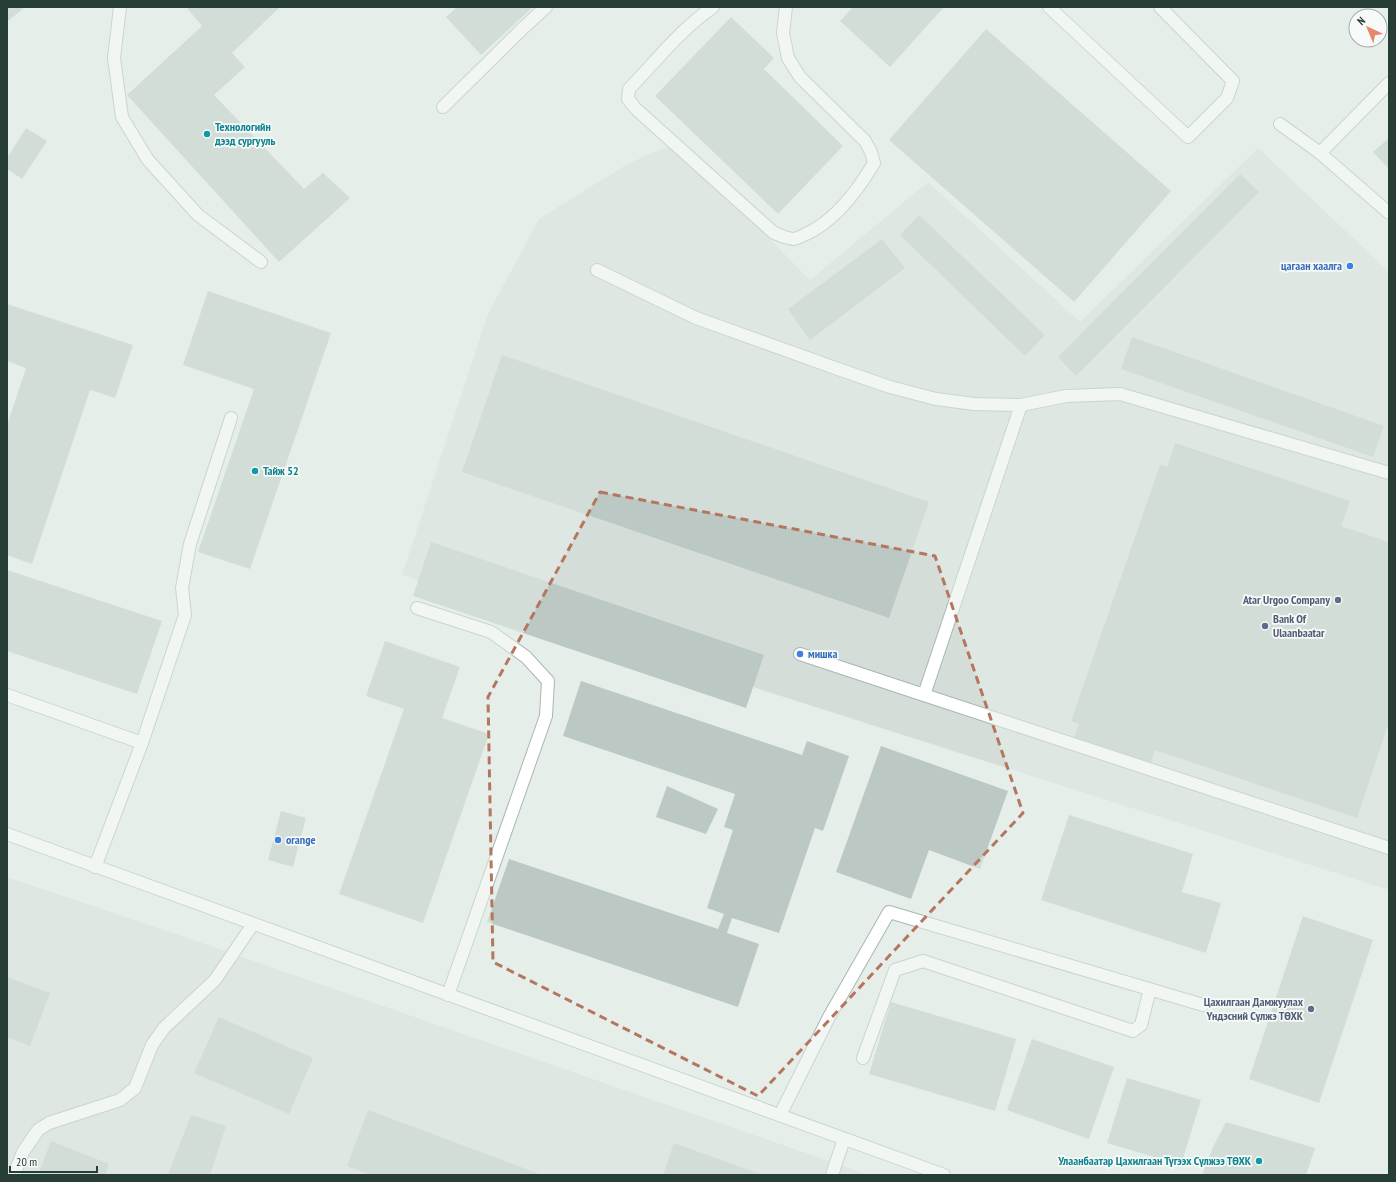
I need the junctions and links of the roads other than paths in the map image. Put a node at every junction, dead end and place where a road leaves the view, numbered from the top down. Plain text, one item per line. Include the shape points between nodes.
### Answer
1 (120, 7) edge
2 (546, 7) edge
3 (713, 7) edge
4 (786, 7) edge
5 (1049, 7) edge
6 (1160, 7) edge
7 (1389, 83) edge
8 (443, 107) dead end
9 (1280, 124) dead end
10 (1320, 153) junction
11 (1389, 214) edge
12 (261, 262) dead end
13 (596, 270) dead end
14 (1022, 405) junction
15 (231, 418) dead end
16 (1389, 473) edge
17 (417, 608) dead end
18 (800, 654) dead end
19 (7, 695) edge
20 (924, 695) junction
21 (142, 742) junction
22 (7, 834) edge
23 (1389, 848) edge
24 (95, 866) junction
25 (253, 924) junction
26 (1150, 989) junction
27 (448, 995) junction
28 (1203, 1005) dead end
29 (863, 1058) dead end
30 (780, 1115) junction
31 (844, 1139) junction
32 (14, 1175) edge
33 (832, 1175) edge
34 (944, 1175) edge

1 - 12 main road via 114,58 122,117 148,160 198,215
2 - 8 main road
3 - 4 main road via 676,38 629,89 628,99 774,233 796,239 828,220 847,201 874,163 864,141 800,77 788,58 783,33
5 - 6 main road via 1188,137 1227,98 1232,81
7 - 10 main road
9 - 10 main road
10 - 11 main road
13 - 14 main road via 696,318 890,387 936,399 974,404
14 - 16 main road via 1066,396 1120,394
14 - 20 main road
15 - 21 main road via 190,544 182,588 186,616
17 - 27 main road via 491,632 526,657 548,681 546,716
18 - 20 main road
19 - 21 main road
20 - 23 main road
21 - 24 main road
22 - 24 main road
24 - 25 main road
25 - 27 main road
25 - 32 main road via 215,980 164,1028 152,1045 135,1088 120,1100 49,1123 38,1130 23,1152
26 - 28 main road
26 - 29 main road via 1142,1025 1133,1031 922,961 895,970
26 - 30 main road via 889,912 829,1017
27 - 30 main road
30 - 31 main road
31 - 33 main road
31 - 34 main road

